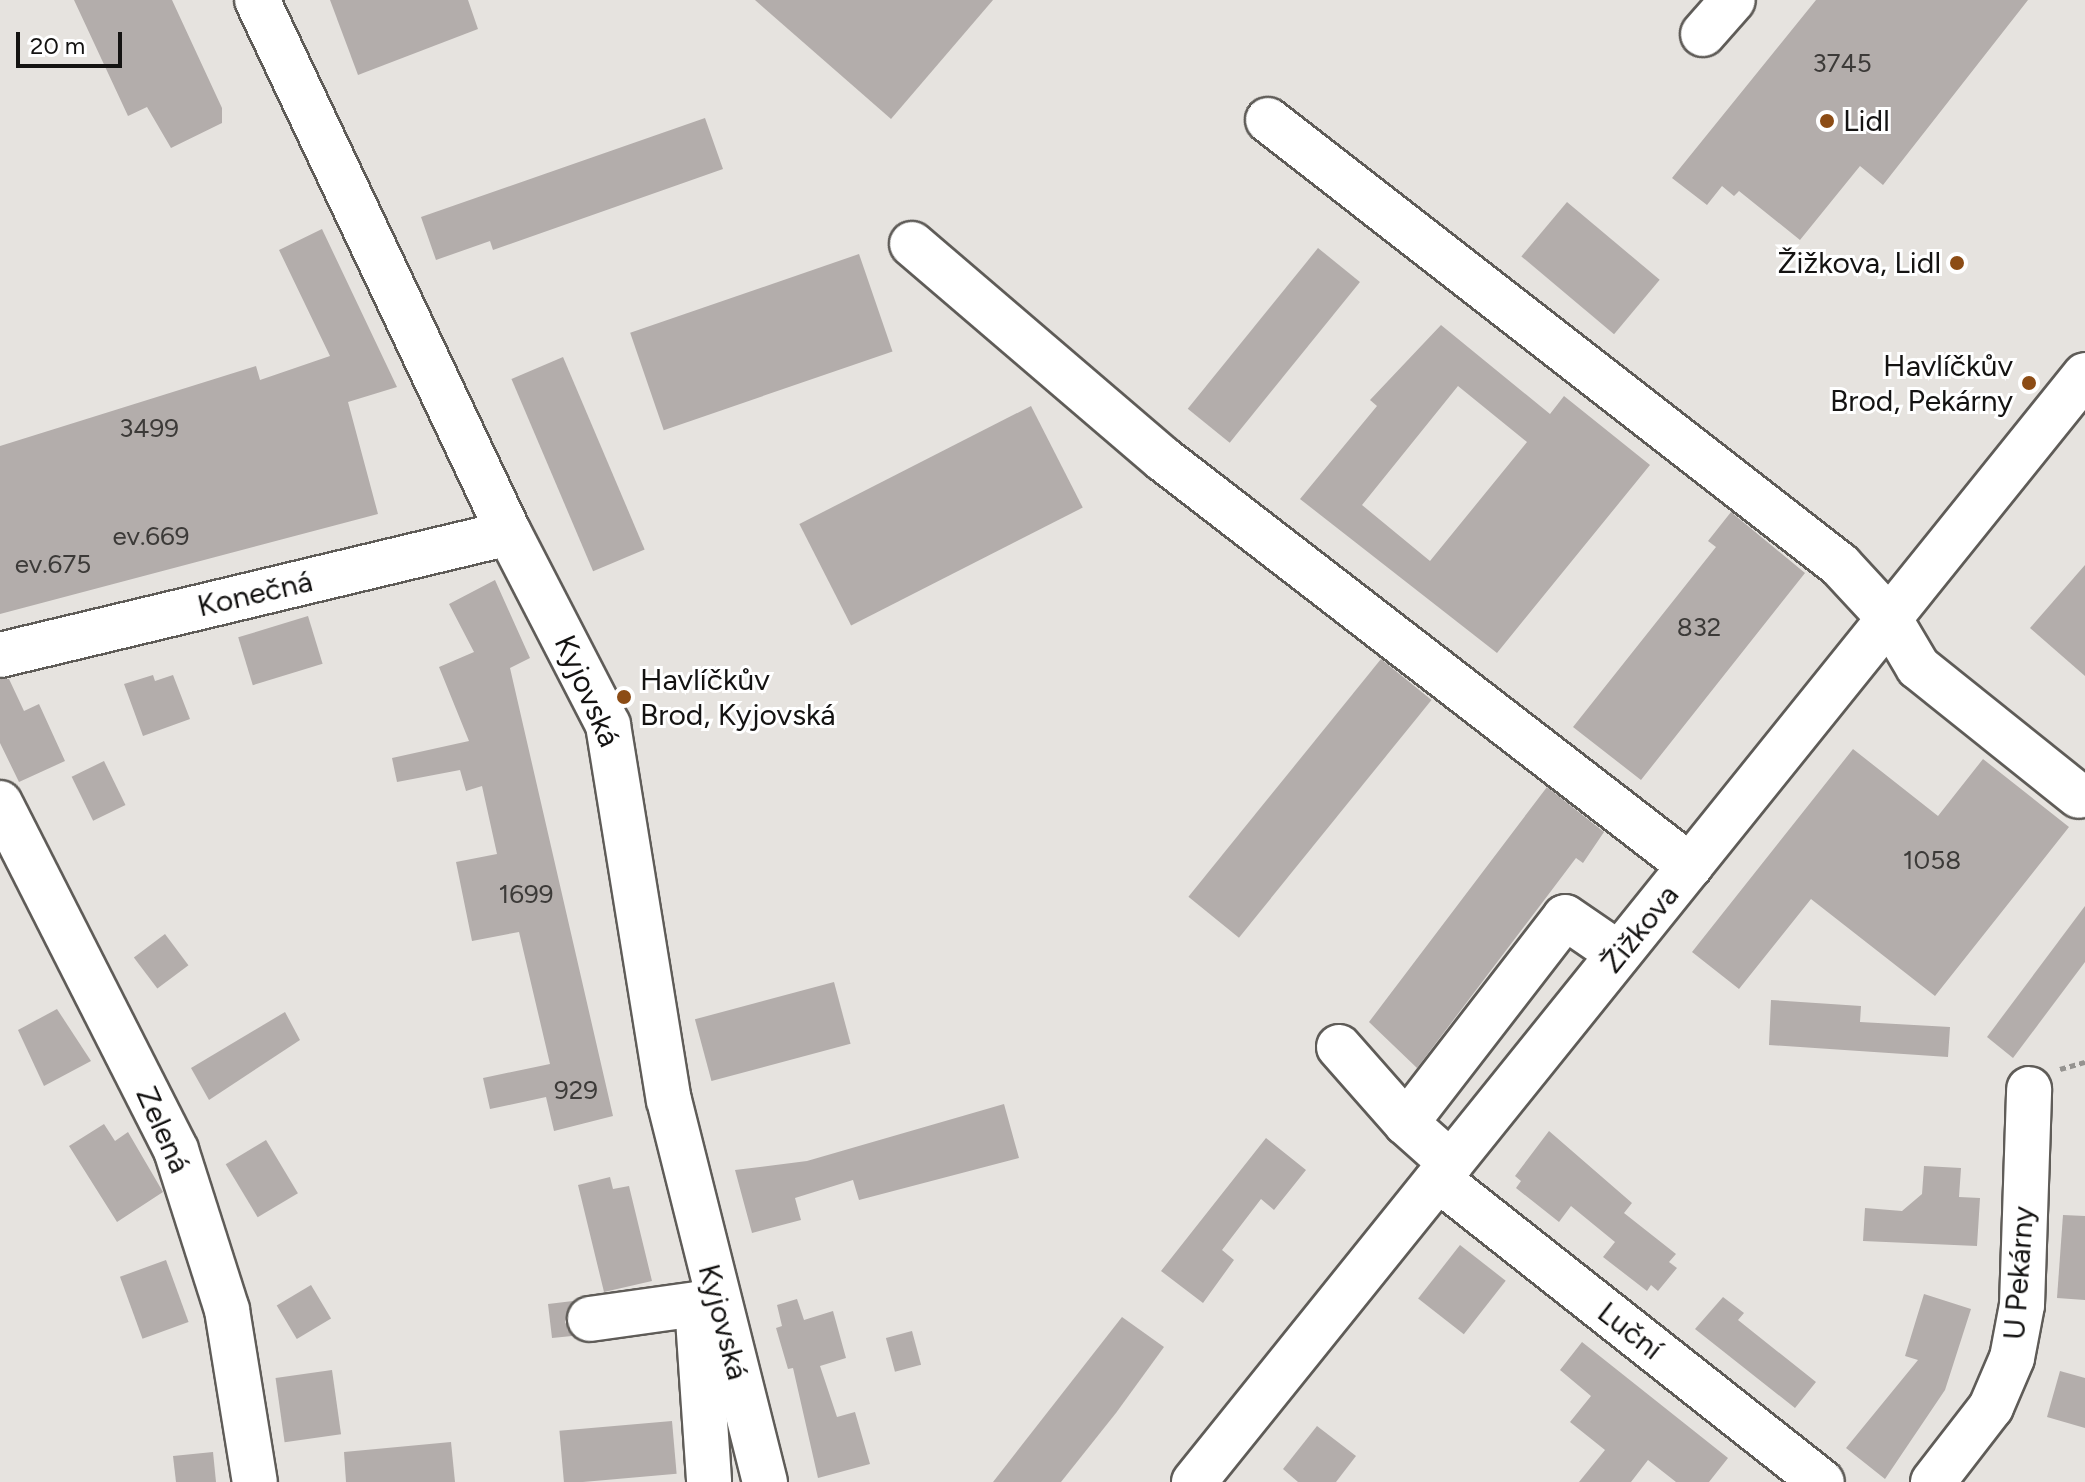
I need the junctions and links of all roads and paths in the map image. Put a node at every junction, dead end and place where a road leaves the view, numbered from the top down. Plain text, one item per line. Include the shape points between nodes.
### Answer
1 (257, 0) edge
2 (1733, 0) edge
3 (1703, 34) dead end
4 (1268, 120) dead end
5 (912, 244) dead end
6 (2085, 375) edge
7 (509, 533) junction
8 (1889, 618) junction
9 (0, 655) edge
10 (2079, 796) dead end
11 (0, 803) edge
12 (1690, 866) junction
13 (1619, 954) junction
14 (1339, 1047) dead end
15 (2029, 1089) dead end
16 (1406, 1123) junction
17 (1444, 1171) junction
18 (707, 1302) junction
19 (590, 1319) dead end
20 (1210, 1477) edge
21 (255, 1482) edge
22 (709, 1482) edge
23 (765, 1482) edge
24 (1822, 1482) edge
25 (1933, 1482) edge

1 - 7 street, Kyjovská
2 - 3 street
4 - 8 street via 1840,565
5 - 12 street via 1163,459
6 - 8 street, Žižkova
7 - 9 street, Konečná
7 - 18 street, Kyjovská via 599,705 614,746 669,1100
8 - 10 street via 1918,667
8 - 12 street, Žižkova
11 - 21 street, Zelená via 176,1150 227,1310
12 - 13 street, Žižkova
13 - 16 street via 1565,917
13 - 17 street, Žižkova
14 - 16 street, Luční
15 - 25 street, U Pekárny via 2022,1305 2012,1358 1991,1407
16 - 17 street, Luční
17 - 20 street, Žižkova
17 - 24 street, Luční
18 - 19 street
18 - 22 street
18 - 23 street, Kyjovská

